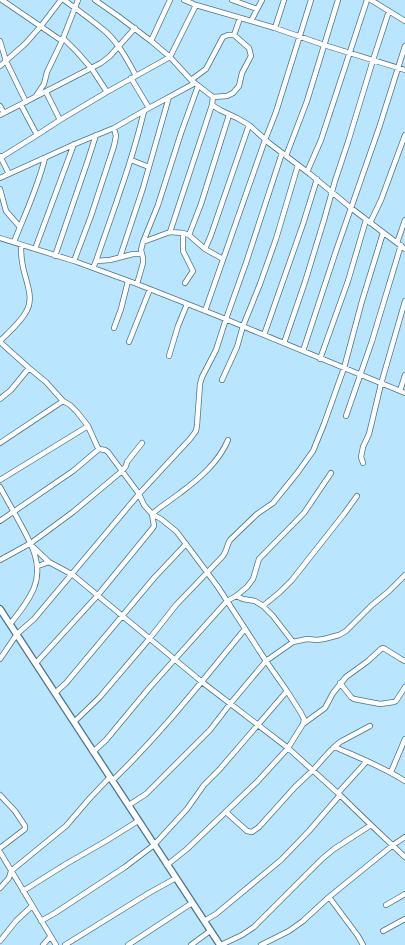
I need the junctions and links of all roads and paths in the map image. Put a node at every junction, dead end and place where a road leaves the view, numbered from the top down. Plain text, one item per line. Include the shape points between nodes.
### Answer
1 (2, 0) edge
2 (60, 0) edge
3 (64, 0) edge
4 (78, 0) edge
5 (94, 0) edge
6 (170, 0) edge
7 (184, 0) edge
8 (232, 0) edge
9 (262, 0) edge
10 (284, 0) edge
11 (311, 0) edge
12 (338, 0) edge
13 (366, 0) edge
14 (371, 0) edge
15 (196, 5) junction
16 (75, 8) junction
17 (257, 8) junction
18 (389, 11) junction
19 (240, 18) junction
20 (251, 21) junction
21 (405, 21) edge
22 (41, 26) junction
23 (134, 28) junction
24 (275, 28) junction
25 (234, 35) junction
26 (299, 36) junction
27 (62, 40) junction
28 (0, 41) edge
29 (151, 41) junction
30 (324, 45) junction
31 (405, 46) edge
32 (118, 47) junction
33 (349, 52) junction
34 (170, 57) junction
35 (373, 60) junction
36 (6, 61) junction
37 (0, 66) edge
38 (399, 68) junction
39 (92, 69) junction
40 (405, 70) edge
41 (134, 77) junction
42 (194, 83) junction
43 (46, 92) junction
44 (107, 92) junction
45 (36, 97) junction
46 (169, 97) junction
47 (213, 98) junction
48 (23, 103) junction
49 (212, 105) junction
50 (0, 106) edge
51 (149, 108) junction
52 (144, 111) junction
53 (2, 114) edge
54 (229, 115) junction
55 (60, 120) junction
56 (249, 125) junction
57 (114, 128) junction
58 (38, 135) junction
59 (96, 135) junction
60 (405, 135) edge
61 (265, 140) junction
62 (74, 144) junction
63 (284, 154) junction
64 (0, 157) edge
65 (45, 158) junction
66 (131, 160) junction
67 (298, 165) junction
68 (149, 167) junction
69 (307, 172) junction
70 (9, 174) junction
71 (0, 178) edge
72 (317, 179) junction
73 (0, 189) edge
74 (332, 192) junction
75 (351, 208) junction
76 (405, 220) edge
77 (368, 222) junction
78 (20, 227) junction
79 (170, 232) junction
80 (383, 232) junction
81 (183, 233) junction
82 (189, 235) junction
83 (0, 238) edge
84 (14, 242) junction
85 (143, 242) junction
86 (21, 245) junction
87 (401, 246) edge
88 (35, 249) junction
89 (204, 249) junction
90 (142, 254) junction
91 (55, 256) junction
92 (120, 257) junction
93 (223, 259) junction
94 (74, 261) junction
95 (96, 261) junction
96 (93, 268) junction
97 (128, 281) junction
98 (185, 283) dead end
99 (137, 284) junction
100 (150, 289) junction
101 (405, 301) edge
102 (187, 304) junction
103 (205, 311) junction
104 (226, 319) junction
105 (243, 326) junction
106 (114, 328) dead end
107 (264, 335) junction
108 (0, 341) edge
109 (129, 342) dead end
110 (284, 343) junction
111 (303, 352) junction
112 (169, 356) dead end
113 (320, 358) junction
114 (29, 368) junction
115 (344, 368) junction
116 (360, 375) junction
117 (405, 375) edge
118 (222, 380) dead end
119 (381, 384) junction
120 (402, 392) edge
121 (0, 399) edge
122 (63, 401) junction
123 (346, 416) dead end
124 (88, 426) junction
125 (228, 440) dead end
126 (0, 443) edge
127 (142, 443) dead end
128 (99, 449) junction
129 (363, 463) dead end
130 (122, 472) junction
131 (331, 473) dead end
132 (0, 480) edge
133 (0, 488) edge
134 (139, 494) junction
135 (357, 496) dead end
136 (14, 512) junction
137 (152, 514) junction
138 (0, 521) edge
139 (186, 544) junction
140 (32, 545) junction
141 (0, 560) edge
142 (49, 562) junction
143 (38, 566) junction
144 (207, 572) junction
145 (72, 575) junction
146 (405, 575) edge
147 (98, 595) junction
148 (236, 596) junction
149 (226, 601) junction
150 (263, 606) junction
151 (0, 609) edge
152 (122, 616) junction
153 (10, 624) junction
154 (245, 629) junction
155 (17, 634) junction
156 (150, 638) junction
157 (293, 642) junction
158 (0, 659) edge
159 (175, 660) junction
160 (266, 661) junction
161 (405, 661) edge
162 (36, 663) junction
163 (202, 682) junction
164 (340, 683) junction
165 (405, 687) edge
166 (287, 690) junction
167 (55, 693) junction
168 (230, 704) junction
169 (74, 722) junction
170 (258, 724) junction
171 (304, 724) junction
172 (370, 726) dead end
173 (405, 739) edge
174 (288, 748) junction
175 (333, 748) junction
176 (93, 752) junction
177 (367, 761) junction
178 (313, 770) junction
179 (391, 772) junction
180 (111, 779) junction
181 (405, 781) edge
182 (339, 794) junction
183 (0, 795) edge
184 (128, 805) junction
185 (226, 812) junction
186 (138, 820) junction
187 (370, 825) junction
188 (405, 837) edge
189 (154, 845) junction
190 (393, 845) junction
191 (0, 848) edge
192 (0, 852) edge
193 (405, 857) edge
194 (167, 864) junction
195 (11, 871) junction
196 (176, 878) junction
197 (0, 888) edge
198 (23, 891) junction
199 (405, 894) edge
200 (329, 896) junction
201 (192, 903) junction
202 (386, 905) dead end
203 (32, 906) junction
204 (405, 919) edge
205 (41, 921) junction
206 (204, 921) junction
207 (210, 931) junction
208 (383, 931) dead end
209 (50, 937) junction
210 (0, 941) edge
211 (43, 945) edge
212 (56, 945) edge
213 (64, 945) edge
214 (128, 945) edge
215 (191, 945) edge
216 (220, 945) edge
217 (261, 945) edge
218 (363, 945) edge

1 - 22 street
2 - 22 street
3 - 16 street
4 - 16 street
5 - 23 street
6 - 29 street
7 - 15 street
8 - 17 street
9 - 17 street
10 - 24 street
11 - 26 street
12 - 30 street
13 - 33 street
14 - 18 street
15 - 19 street
15 - 34 street
16 - 27 street
16 - 32 street via 106,32
17 - 20 street
18 - 21 street
18 - 35 street
19 - 20 street
19 - 25 street
20 - 24 street
22 - 27 street
22 - 36 street
23 - 29 street
23 - 32 street
24 - 26 street
25 - 42 street via 223,38 206,69
25 - 47 street via 249,48 252,56 242,73 239,86 233,93
26 - 30 street
26 - 61 street
27 - 39 street
27 - 45 street
28 - 36 street
29 - 34 street
30 - 33 street
30 - 63 street via 302,114
31 - 38 street
32 - 39 street
32 - 41 street
33 - 35 street
33 - 69 street via 321,140
34 - 41 street
34 - 42 street
35 - 38 street
35 - 74 street
36 - 37 street
36 - 48 street
38 - 40 street
38 - 75 street
39 - 43 street
39 - 44 street
41 - 44 street
41 - 51 street
42 - 46 street
42 - 47 street
42 - 85 street via 158,205
43 - 45 street
43 - 55 street
44 - 55 street
45 - 48 street
46 - 51 street
46 - 68 street
47 - 49 street
48 - 53 street
48 - 58 street
49 - 54 street
49 - 79 street
50 - 53 street
51 - 52 street
52 - 57 street
52 - 66 street
54 - 56 street
54 - 82 street
55 - 58 street
56 - 61 street
56 - 89 street
57 - 59 street
57 - 94 street via 114,146
58 - 64 street
59 - 62 street
59 - 91 street
60 - 77 street via 381,200
61 - 63 street
61 - 93 street
62 - 65 street
62 - 88 street
63 - 67 street
63 - 104 street
64 - 70 street
65 - 70 street
65 - 78 street
66 - 68 street
66 - 95 street
67 - 69 street
67 - 105 street via 276,239
68 - 92 street
69 - 72 street
70 - 71 street
72 - 74 street
72 - 107 street
73 - 78 street via 6,211
74 - 75 street
74 - 110 street
75 - 77 street
75 - 111 street
76 - 87 street
77 - 80 street
77 - 113 street
78 - 84 street
79 - 81 street
79 - 85 street
80 - 87 street
80 - 115 street
81 - 82 street
81 - 98 street via 183,251 193,271
82 - 89 street
83 - 84 street
84 - 86 street
85 - 90 street
86 - 88 street
86 - 108 street via 30,300 28,310
87 - 116 street
88 - 91 street
89 - 93 street
90 - 92 street
90 - 99 street via 143,263
91 - 94 street
92 - 95 street
93 - 103 street
94 - 96 street
95 - 96 street
96 - 97 street
97 - 99 street
97 - 106 street
99 - 100 street
100 - 102 street
100 - 109 street
101 - 119 street
102 - 103 street
102 - 112 street
103 - 104 street
104 - 105 street
104 - 134 street via 216,350 200,384 196,431
105 - 107 street
105 - 118 street via 237,347
107 - 110 street
108 - 114 street
110 - 111 street
111 - 113 street
113 - 115 street
114 - 121 street
114 - 122 street
115 - 116 street
115 - 144 street via 313,450 273,503 257,514 230,540 223,556
116 - 119 street
116 - 123 street
117 - 120 street
119 - 120 street
119 - 129 street via 369,434 363,447
122 - 124 street via 70,405
122 - 126 street
124 - 128 street
124 - 132 street
125 - 137 street via 213,463 199,478
127 - 130 street
128 - 130 street via 108,452
128 - 136 street via 73,471
130 - 134 street
130 - 140 street
131 - 148 street via 304,513 259,559 253,579
133 - 136 street
134 - 137 street
134 - 145 street
135 - 150 street via 292,580
136 - 138 street
136 - 140 street
137 - 139 street via 176,531
137 - 147 street via 152,529
139 - 144 street
139 - 152 street
140 - 141 street
140 - 142 street
140 - 143 street
142 - 143 street
142 - 145 street
143 - 153 street via 36,581 29,598
144 - 149 street
144 - 156 street
145 - 147 street
145 - 155 street via 34,619
146 - 157 street via 346,631 324,639
147 - 152 street
147 - 162 street
148 - 149 street
148 - 150 street
149 - 154 street
149 - 159 street
150 - 157 street
151 - 153 street
152 - 156 street
152 - 167 street via 70,679
153 - 155 street
154 - 160 street
154 - 163 street
155 - 158 street
155 - 162 street
156 - 159 street
156 - 169 street via 99,698
157 - 160 street
159 - 163 street
159 - 176 street
160 - 166 street
160 - 168 street
161 - 164 street via 383,648 380,649
162 - 167 street
163 - 168 street
163 - 180 street via 152,740
164 - 165 street via 354,699 380,704 396,701
164 - 171 street via 325,708
166 - 170 street
166 - 171 street via 304,719
167 - 169 street
168 - 170 street
168 - 184 street via 210,730 157,784
169 - 176 street
170 - 174 street
170 - 189 street
171 - 174 street
172 - 175 street
173 - 179 street
174 - 178 street
174 - 185 street
175 - 177 street
175 - 178 street
176 - 180 street
177 - 179 street
177 - 182 street
178 - 182 street
178 - 185 street via 252,832 247,831
179 - 181 street
180 - 184 street
180 - 195 street via 90,798 66,826
182 - 187 street
182 - 206 street via 281,860
183 - 191 street via 25,826 25,829
184 - 186 street
185 - 194 street
186 - 189 street
186 - 198 street
187 - 190 street
187 - 216 street via 323,858 254,927
188 - 190 street
189 - 194 street
189 - 205 street via 125,867
190 - 193 street
190 - 200 street
192 - 195 street
194 - 196 street
195 - 197 street via 9,878
195 - 198 street
196 - 201 street
196 - 213 street
198 - 203 street
199 - 202 street
200 - 217 street via 303,921
200 - 218 street
201 - 206 street
201 - 214 street
203 - 205 street
203 - 210 street
204 - 208 street
205 - 209 street
206 - 207 street
207 - 215 street
207 - 216 street
209 - 211 street
209 - 212 street

